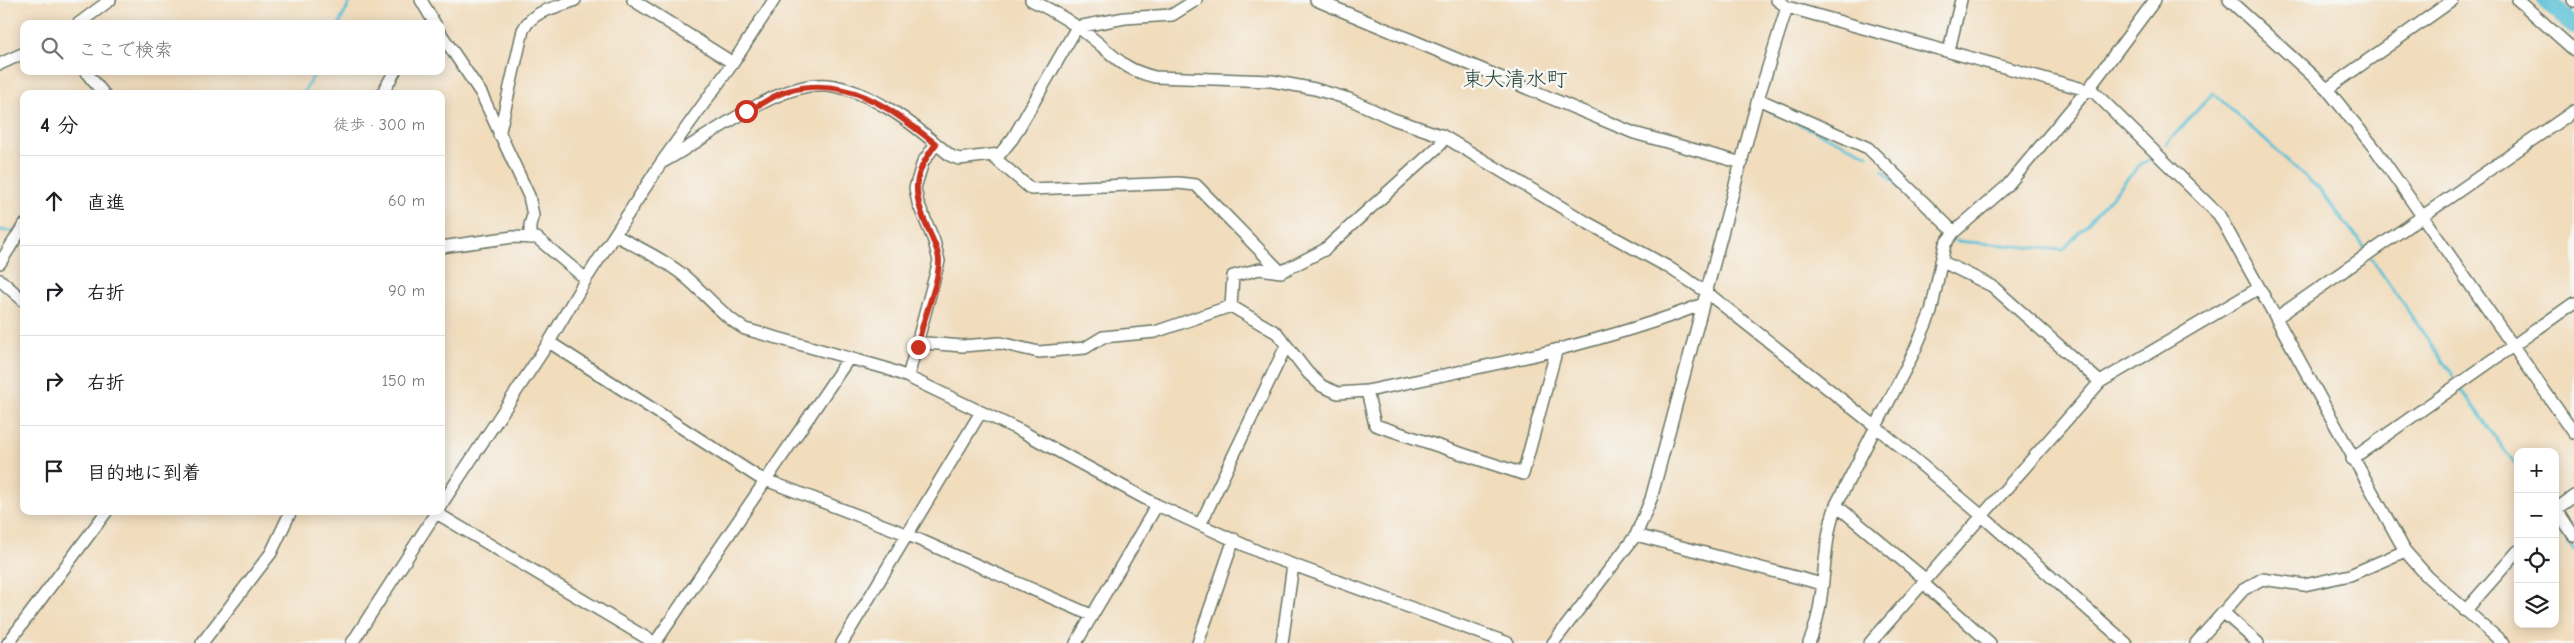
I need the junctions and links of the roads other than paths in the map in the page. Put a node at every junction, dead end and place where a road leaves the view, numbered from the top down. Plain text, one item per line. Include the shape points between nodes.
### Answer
1 (110, 0) edge
2 (421, 0) edge
3 (575, 0) edge
4 (633, 0) edge
5 (774, 0) edge
6 (1031, 0) edge
7 (1196, 0) edge
8 (1316, 0) edge
9 (1777, 0) edge
10 (1961, 0) edge
11 (2155, 0) edge
12 (2229, 0) edge
13 (2453, 0) edge
14 (2518, 0) edge
15 (1787, 7) junction
16 (83, 20) edge
17 (429, 20) edge
18 (1077, 27) junction
19 (445, 40) edge
20 (1949, 50) junction
21 (2574, 50) edge
22 (20, 55) edge
23 (733, 63) junction
24 (0, 64) edge
25 (88, 75) edge
26 (393, 75) edge
27 (2327, 88) junction
28 (101, 90) edge
29 (384, 90) edge
30 (2087, 90) junction
31 (1758, 99) junction
32 (2574, 111) edge
33 (499, 135) junction
34 (1444, 136) junction
35 (936, 144) junction
36 (991, 155) junction
37 (661, 163) junction
38 (1742, 163) junction
39 (2422, 216) junction
40 (20, 231) edge
41 (1954, 232) junction
42 (615, 235) junction
43 (530, 238) junction
44 (445, 246) edge
45 (1941, 261) junction
46 (0, 263) edge
47 (1281, 272) junction
48 (586, 279) junction
49 (0, 280) edge
50 (2259, 288) junction
51 (1705, 292) junction
52 (20, 298) edge
53 (2574, 303) edge
54 (1703, 304) junction
55 (1231, 306) junction
56 (2276, 318) junction
57 (549, 342) junction
58 (1286, 346) junction
59 (918, 347) junction
60 (2512, 347) junction
61 (1556, 352) junction
62 (849, 358) junction
63 (908, 377) junction
64 (2100, 382) junction
65 (1367, 391) junction
66 (981, 412) junction
67 (1875, 426) junction
68 (2574, 433) edge
69 (2352, 459) junction
70 (768, 480) junction
71 (2574, 496) edge
72 (445, 498) edge
73 (1157, 505) junction
74 (1836, 505) junction
75 (2559, 508) edge
76 (2559, 514) edge
77 (104, 515) edge
78 (289, 515) edge
79 (434, 515) edge
80 (445, 515) edge
81 (1981, 515) junction
82 (1201, 523) junction
83 (906, 534) junction
84 (1636, 535) junction
85 (2574, 536) edge
86 (1234, 539) junction
87 (2405, 551) junction
88 (2514, 556) edge
89 (1293, 565) junction
90 (1924, 581) junction
91 (1822, 584) junction
92 (2465, 611) junction
93 (2223, 612) junction
94 (1091, 615) junction
95 (1984, 641) edge
96 (8, 643) edge
97 (202, 643) edge
98 (352, 643) edge
99 (655, 643) edge
100 (842, 643) edge
101 (1076, 643) edge
102 (1198, 643) edge
103 (1282, 643) edge
104 (1508, 643) edge
105 (1553, 643) edge
106 (1809, 643) edge
107 (1870, 643) edge
108 (2126, 643) edge
109 (2196, 643) edge
110 (2258, 643) edge
111 (2503, 643) edge

1 - 16 street
2 - 17 street
3 - 33 street via 533,16 527,22
4 - 23 street
5 - 23 street
6 - 18 street
7 - 18 street via 1172,15 1125,18
8 - 38 street via 1634,133
9 - 15 street
10 - 20 street
11 - 30 street
12 - 27 street
13 - 27 street
14 - 21 street
15 - 20 street
15 - 31 street
18 - 34 street via 1124,67 1137,73 1165,78 1272,82 1315,89
18 - 36 street via 1013,138 1000,154
19 - 33 street via 481,93
20 - 30 street
22 - 24 street
23 - 37 street
25 - 28 street
26 - 29 street
27 - 39 street
30 - 41 street via 2007,186
30 - 50 street via 2094,92 2212,205
31 - 38 street
31 - 41 street via 1868,148
32 - 39 street
33 - 43 street via 529,196 533,215
34 - 47 street via 1440,145 1324,250
34 - 51 street via 1586,222 1668,266
35 - 36 street via 959,159
35 - 37 street via 897,114 870,99 828,85 811,86 785,91 746,111
35 - 59 street via 923,162 915,188 939,261 920,328
36 - 47 street via 1031,189 1196,185
37 - 42 street
38 - 51 street
39 - 56 street
39 - 60 street
40 - 46 street
41 - 45 street via 1945,244
42 - 48 street
42 - 62 street via 675,269 745,329
43 - 44 street via 513,237
43 - 48 street via 537,238
45 - 64 street via 1992,286
45 - 67 street via 1931,312
47 - 55 street via 1260,269 1233,276
48 - 57 street
49 - 52 street
50 - 56 street
50 - 64 street
51 - 54 street
51 - 67 street
53 - 60 street
54 - 61 street via 1648,326
54 - 84 street via 1651,499
55 - 58 street via 1277,333
55 - 59 street via 1155,332 1104,337 1085,348 1039,352 1000,343 962,346 926,343
56 - 69 street
57 - 70 street via 758,477
57 - 72 street
58 - 65 street via 1322,386 1338,393
58 - 82 street
59 - 63 street
60 - 68 street
60 - 69 street
61 - 65 street
61 - 65 street via 1523,474 1375,425
62 - 63 street
62 - 70 street
63 - 66 street
64 - 81 street
66 - 73 street
66 - 83 street
67 - 74 street
67 - 81 street
69 - 87 street
70 - 83 street
70 - 99 street
71 - 75 street
73 - 82 street
73 - 94 street
74 - 90 street
74 - 91 street via 1829,524
76 - 85 street
77 - 96 street
78 - 97 street via 271,553
79 - 98 street
80 - 99 street
81 - 90 street
81 - 108 street
82 - 86 street
83 - 94 street
83 - 100 street
84 - 91 street
84 - 105 street
86 - 89 street
86 - 102 street
87 - 92 street via 2416,566
87 - 93 street via 2350,575 2304,585 2262,579 2243,590
88 - 92 street
89 - 103 street
89 - 104 street
90 - 95 street
90 - 107 street
91 - 106 street via 1818,623
92 - 111 street
93 - 109 street
93 - 110 street
94 - 101 street

